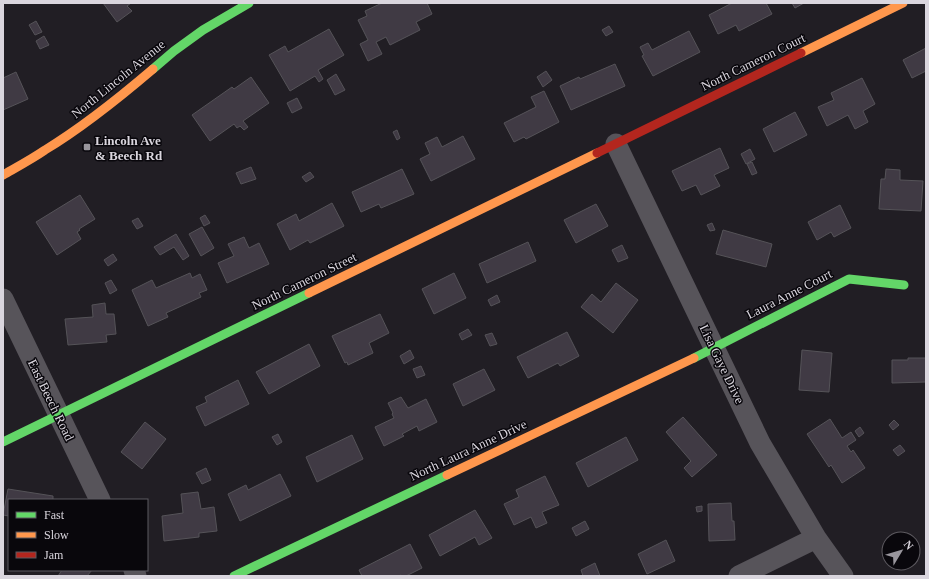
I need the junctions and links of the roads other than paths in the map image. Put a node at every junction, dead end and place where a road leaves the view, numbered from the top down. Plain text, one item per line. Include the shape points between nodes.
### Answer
1 (249, 3) edge
2 (903, 3) edge
3 (616, 144) junction
4 (3, 175) edge
5 (904, 285) dead end
6 (3, 299) edge
7 (714, 348) junction
8 (59, 415) junction
9 (3, 442) edge
10 (100, 499) edge
11 (816, 538) junction
12 (234, 576) edge
13 (739, 576) edge
14 (843, 576) edge

1 - 4 street, North Lincoln Avenue via 203,30 86,122 46,150
2 - 3 street, North Cameron Court
3 - 7 street, Lisa Gaye Drive
3 - 8 street, North Cameron Street
5 - 7 street, Laura Anne Court via 849,279
6 - 8 street, East Beech Road
7 - 11 street, Lisa Gaye Drive via 760,442
7 - 12 street, North Laura Anne Drive
8 - 9 street, North Cameron Street
8 - 10 street, East Beech Road
11 - 13 street
11 - 14 street, Lisa Gaye Drive

